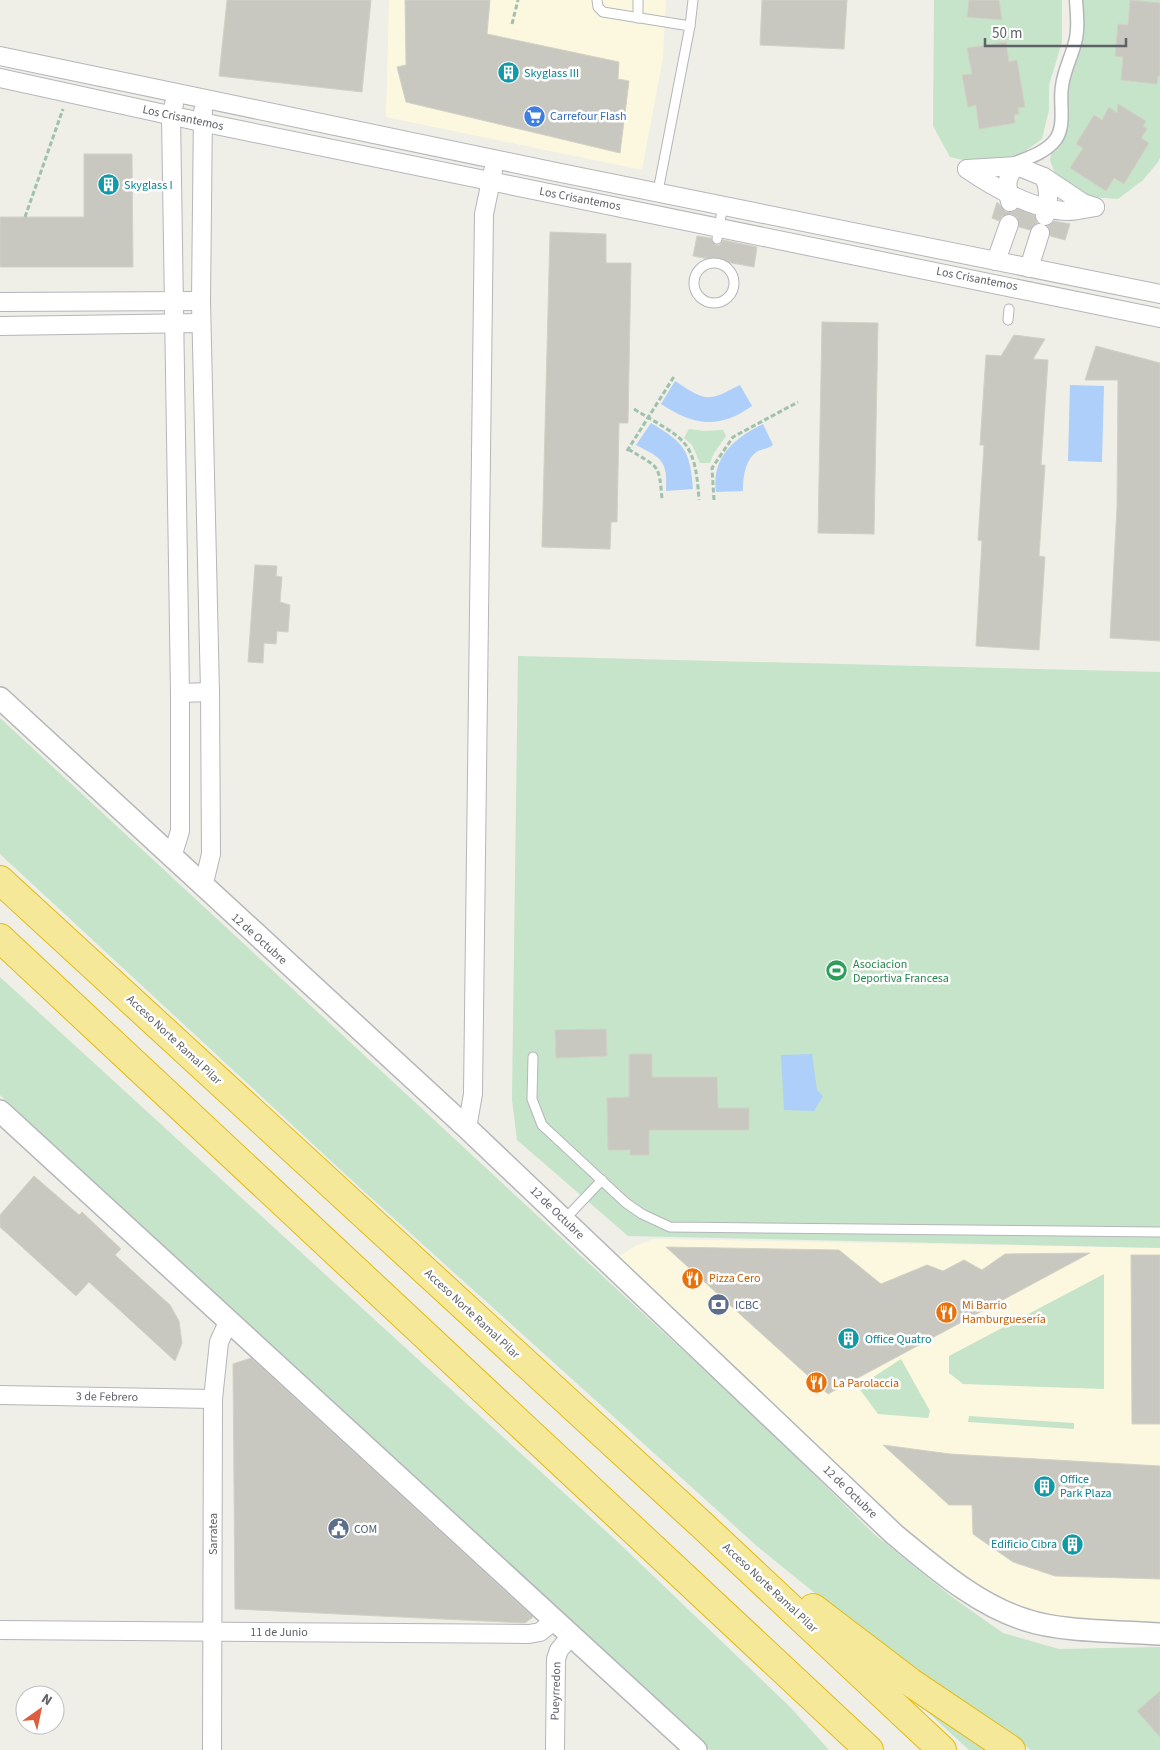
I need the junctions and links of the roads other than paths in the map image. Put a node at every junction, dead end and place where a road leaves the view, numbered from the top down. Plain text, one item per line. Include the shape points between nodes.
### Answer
1 (597, 0) edge
2 (638, 0) edge
3 (693, 0) edge
4 (1076, 0) edge
5 (638, 18) junction
6 (690, 26) junction
7 (0, 56) edge
8 (0, 78) edge
9 (176, 94) junction
10 (204, 99) junction
11 (171, 115) junction
12 (201, 122) junction
13 (496, 161) junction
14 (1012, 166) junction
15 (1044, 177) junction
16 (490, 181) junction
17 (658, 191) junction
18 (723, 205) junction
19 (1010, 208) junction
20 (1044, 218) junction
21 (719, 233) junction
22 (885, 238) junction
23 (881, 260) junction
24 (713, 261) joint
25 (996, 261) junction
26 (1022, 266) junction
27 (1011, 291) junction
28 (1160, 294) edge
29 (174, 301) junction
30 (201, 301) junction
31 (0, 302) edge
32 (1009, 309) dead end
33 (1160, 318) edge
34 (1008, 320) dead end
35 (201, 323) junction
36 (175, 324) junction
37 (0, 326) edge
38 (210, 692) junction
39 (180, 693) junction
40 (0, 698) edge
41 (172, 856) junction
42 (0, 880) edge
43 (203, 887) junction
44 (0, 938) edge
45 (533, 1057) dead end
46 (0, 1111) edge
47 (467, 1128) junction
48 (602, 1180) junction
49 (564, 1220) junction
50 (1160, 1232) edge
51 (229, 1320) junction
52 (0, 1395) edge
53 (213, 1399) junction
54 (702, 1525) junction
55 (554, 1621) junction
56 (737, 1626) junction
57 (0, 1630) edge
58 (212, 1631) junction
59 (1160, 1634) edge
60 (571, 1636) junction
61 (212, 1750) edge
62 (555, 1750) edge
63 (696, 1750) edge
64 (843, 1750) edge
65 (869, 1750) edge
66 (942, 1750) edge
67 (1011, 1750) edge

1 - 5 lane via 598,8 603,12
2 - 5 lane
3 - 6 lane
4 - 14 street via 1075,45 1061,88 1061,121 1057,137 1049,147
5 - 6 lane
6 - 17 lane
7 - 9 street, Los Crisantemos
8 - 11 street, Los Crisantemos
9 - 10 street, Los Crisantemos
9 - 11 street
10 - 12 street
10 - 13 street, Los Crisantemos
11 - 12 street, Los Crisantemos
11 - 29 street
12 - 16 street, Los Crisantemos
12 - 30 street
13 - 16 street
13 - 17 street, Los Crisantemos
14 - 15 street
14 - 19 street via 1007,178
14 - 19 street via 967,169
15 - 20 street via 1048,187
15 - 20 street via 1083,203 1096,207
16 - 21 street, Los Crisantemos
16 - 47 street via 484,214 473,1094
17 - 18 street, Los Crisantemos
18 - 21 lane
18 - 22 street, Los Crisantemos
19 - 20 street
19 - 25 street
20 - 26 street
21 - 23 street, Los Crisantemos
22 - 23 street
22 - 25 street, Los Crisantemos
23 - 27 street, Los Crisantemos
24 - 24 lane via 699,269 694,280 697,293 713,302 726,298 733,281 727,268
25 - 26 street, Los Crisantemos
26 - 27 street
26 - 28 street, Los Crisantemos
27 - 33 street, Los Crisantemos
29 - 30 street
29 - 31 street
29 - 36 street
30 - 35 street
32 - 34 lane
35 - 36 street
35 - 38 street
36 - 37 street
36 - 39 street
38 - 39 street
38 - 43 street via 211,854
39 - 41 street via 180,831
40 - 41 street, 12 de Octubre
41 - 43 street, 12 de Octubre
42 - 54 highway, Acceso Norte Ramal Pilar
43 - 47 street, 12 de Octubre
44 - 56 highway
45 - 48 lane via 532,1099 542,1125
46 - 51 street
47 - 49 street, 12 de Octubre
48 - 49 lane
48 - 50 lane via 626,1203 670,1227
49 - 59 street, 12 de Octubre via 895,1535 933,1566 997,1609 1028,1621
51 - 53 street, Sarratea via 219,1342
51 - 55 street
52 - 53 street, 3 de Febrero
53 - 58 street, Sarratea
54 - 66 highway, Acceso Norte Ramal Pilar
54 - 67 highway via 910,1682
55 - 58 street, 11 de Junio via 540,1632 529,1634
55 - 60 street
56 - 64 highway
56 - 65 highway
57 - 58 street, 11 de Junio
58 - 61 street, Sarratea
60 - 62 street, Pueyrredon via 556,1659
60 - 63 street

